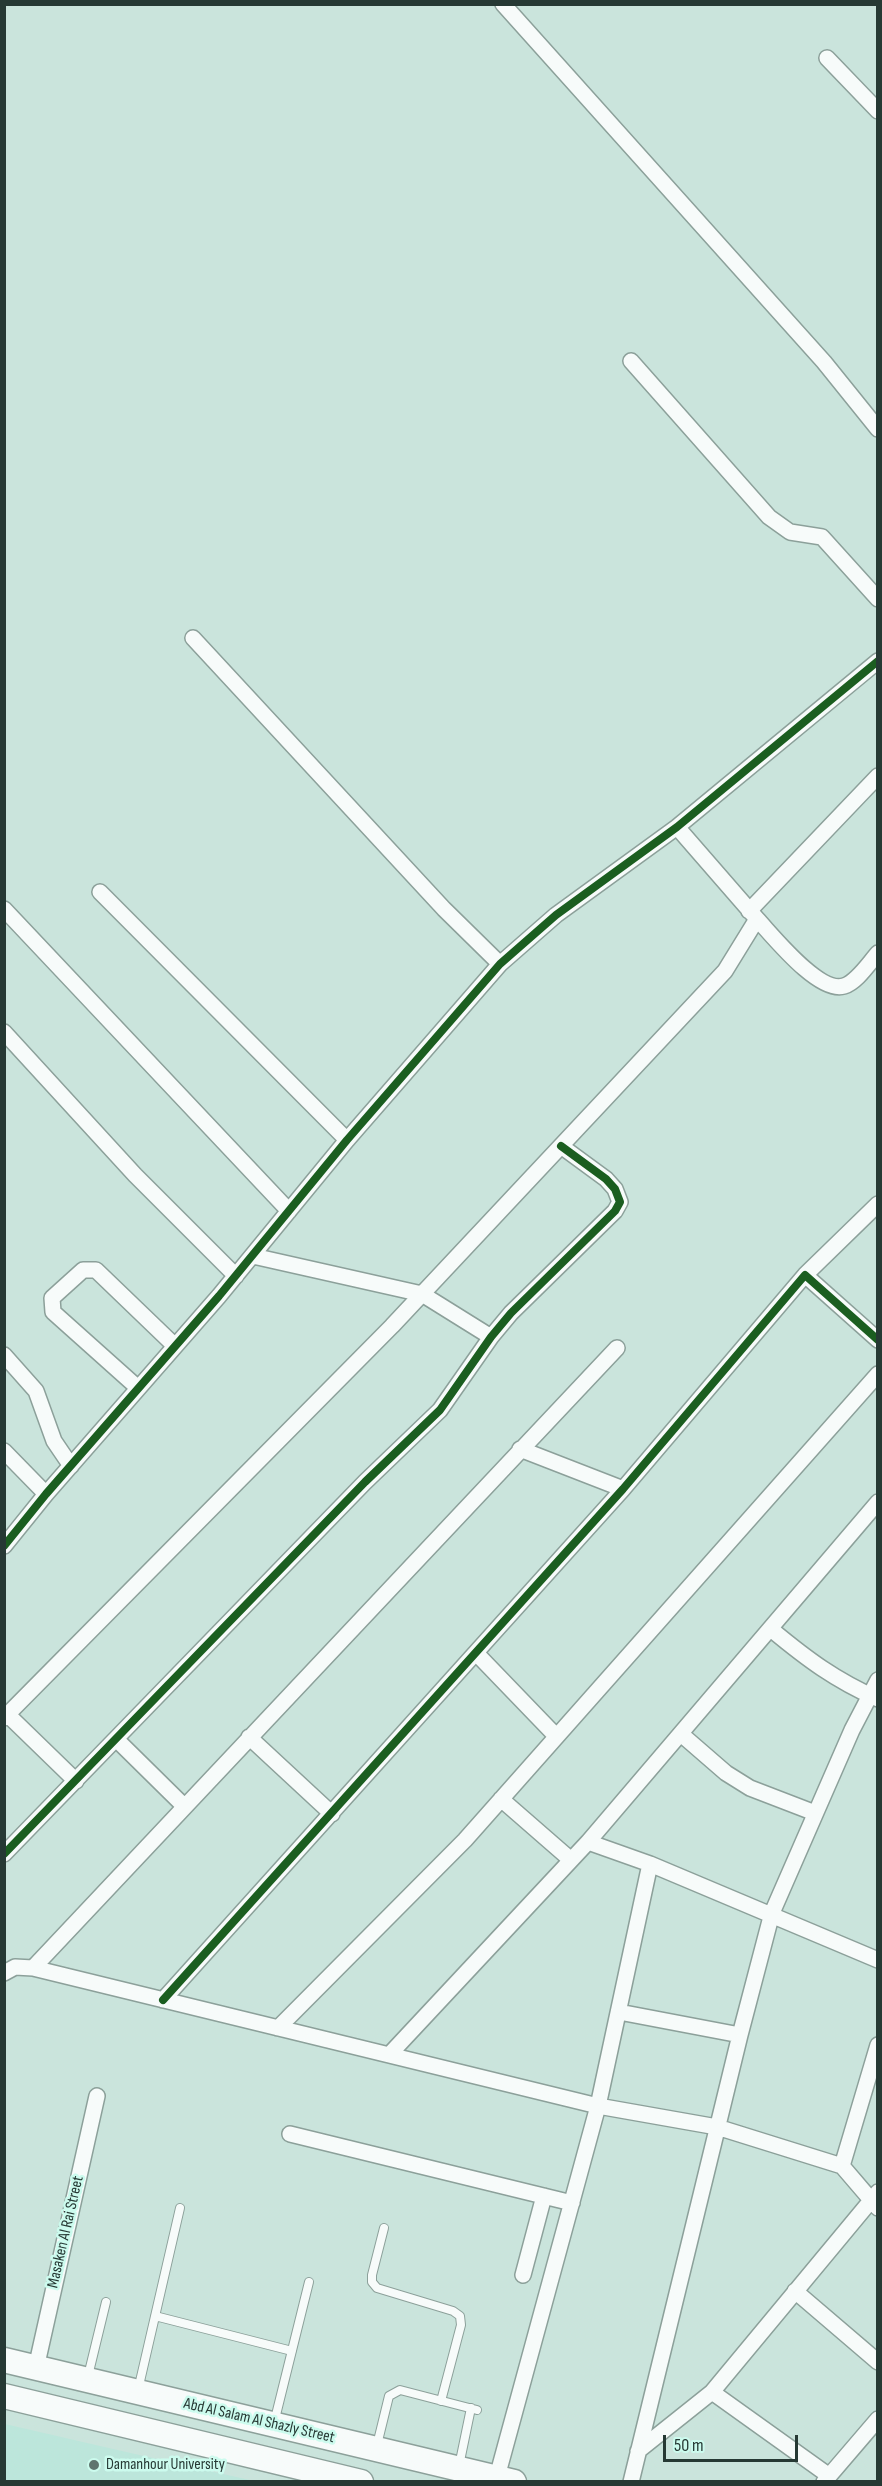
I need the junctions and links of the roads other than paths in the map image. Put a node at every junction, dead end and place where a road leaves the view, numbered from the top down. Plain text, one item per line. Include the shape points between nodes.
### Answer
1 (503, 4) edge
2 (827, 58) dead end
3 (878, 111) edge
4 (631, 361) dead end
5 (878, 429) edge
6 (878, 599) edge
7 (193, 638) dead end
8 (878, 661) edge
9 (878, 776) edge
10 (677, 826) junction
11 (100, 891) dead end
12 (4, 909) edge
13 (753, 915) junction
14 (878, 953) edge
15 (500, 964) junction
16 (4, 1032) edge
17 (347, 1140) junction
18 (561, 1146) junction
19 (878, 1204) edge
20 (289, 1211) junction
21 (253, 1256) junction
22 (805, 1275) junction
23 (236, 1276) junction
24 (422, 1294) junction
25 (491, 1337) junction
26 (878, 1340) edge
27 (175, 1346) junction
28 (617, 1348) dead end
29 (4, 1355) edge
30 (878, 1374) edge
31 (138, 1389) junction
32 (520, 1449) junction
33 (4, 1451) edge
34 (71, 1466) junction
35 (623, 1489) junction
36 (46, 1494) junction
37 (878, 1502) edge
38 (4, 1546) edge
39 (772, 1630) junction
40 (476, 1653) junction
41 (878, 1680) edge
42 (874, 1697) edge
43 (6, 1716) edge
44 (681, 1734) junction
45 (556, 1736) junction
46 (249, 1737) junction
47 (116, 1739) junction
48 (76, 1780) junction
49 (501, 1799) junction
50 (184, 1806) junction
51 (816, 1813) junction
52 (332, 1814) junction
53 (588, 1842) junction
54 (4, 1854) edge
55 (571, 1860) junction
56 (650, 1863) junction
57 (772, 1914) junction
58 (878, 1960) edge
59 (33, 1968) junction
60 (4, 1972) edge
61 (163, 2000) junction
62 (619, 2012) junction
63 (278, 2028) junction
64 (740, 2035) junction
65 (878, 2045) edge
66 (389, 2055) junction
67 (97, 2097) dead end
68 (598, 2106) junction
69 (717, 2127) junction
70 (290, 2134) dead end
71 (842, 2166) junction
72 (544, 2196) junction
73 (875, 2200) edge
74 (572, 2203) junction
75 (180, 2208) dead end
76 (384, 2228) dead end
77 (523, 2275) dead end
78 (309, 2282) dead end
79 (795, 2291) junction
80 (106, 2302) dead end
81 (156, 2316) junction
82 (292, 2351) junction
83 (4, 2360) edge
84 (878, 2362) edge
85 (36, 2368) junction
86 (94, 2382) junction
87 (138, 2392) junction
88 (712, 2392) junction
89 (4, 2396) edge
90 (168, 2399) junction
91 (441, 2401) junction
92 (94, 2417) junction
93 (878, 2419) edge
94 (273, 2425) junction
95 (160, 2432) junction
96 (376, 2449) junction
97 (638, 2451) junction
98 (459, 2468) junction
99 (826, 2478) edge
100 (506, 2479) edge
101 (361, 2481) edge
102 (631, 2481) edge

1 - 5 street via 824,362
2 - 3 street
4 - 6 street via 769,517 790,532 822,537
7 - 15 street
8 - 10 street
9 - 13 street
10 - 13 street
10 - 15 street via 556,915
11 - 17 street
12 - 20 street
13 - 14 street via 824,984 845,986
13 - 18 street via 725,970
15 - 17 street
16 - 23 street
17 - 20 street
18 - 24 street
18 - 25 street via 606,1179 620,1202
19 - 22 street
20 - 21 street
21 - 23 street
21 - 24 street
22 - 26 street
22 - 35 street
23 - 27 street
24 - 25 street
24 - 43 street
25 - 47 street via 440,1410
27 - 31 street
27 - 31 street via 96,1270 83,1270 52,1299 53,1312
28 - 32 street
29 - 34 street via 36,1391 50,1432
30 - 45 street
31 - 34 street
32 - 35 street
32 - 46 street
33 - 36 street
34 - 36 street
35 - 40 street
36 - 38 street
37 - 39 street
39 - 42 street via 837,1681
39 - 44 street
40 - 45 street
40 - 52 street
41 - 42 street
42 - 51 street
43 - 48 street
44 - 51 street via 750,1788
44 - 53 street
45 - 49 street
46 - 50 street
46 - 52 street
47 - 48 street
47 - 50 street
48 - 54 street
49 - 55 street
49 - 63 street
50 - 59 street
51 - 57 street
52 - 61 street
53 - 55 street
53 - 56 street
55 - 66 street
56 - 57 street
56 - 62 street
57 - 58 street
57 - 64 street
59 - 60 street via 15,1967
59 - 61 street
61 - 63 street
62 - 64 street
62 - 68 street
63 - 66 street
64 - 69 street
65 - 71 street
66 - 68 street
67 - 85 street, Masaken Al Rai Street
68 - 69 street
68 - 74 street
69 - 71 street
69 - 97 street
70 - 72 street
71 - 73 street
72 - 74 street
72 - 77 street
73 - 79 street
74 - 100 street
75 - 81 lane
76 - 91 lane via 372,2275 377,2288 460,2316
78 - 82 lane
79 - 84 street
79 - 88 street
80 - 86 lane
81 - 82 lane
81 - 87 lane
82 - 94 lane
83 - 85 main road, Abd Al Salam Al Shazly Street
85 - 86 main road, Abd Al Salam Al Shazly Street
86 - 87 main road, Abd Al Salam Al Shazly Street
86 - 92 main road
87 - 90 main road, Abd Al Salam Al Shazly Street
88 - 97 street
88 - 99 street
89 - 92 main road, Abd Al Salam Al Shazly Street
90 - 94 main road, Abd Al Salam Al Shazly Street
90 - 95 main road
91 - 96 lane via 394,2391 389,2396
91 - 98 lane via 474,2409
92 - 95 main road, Abd Al Salam Al Shazly Street
93 - 99 street
94 - 96 main road, Abd Al Salam Al Shazly Street
95 - 101 main road, Abd Al Salam Al Shazly Street
96 - 98 main road, Abd Al Salam Al Shazly Street
97 - 102 street
98 - 100 main road, Abd Al Salam Al Shazly Street

